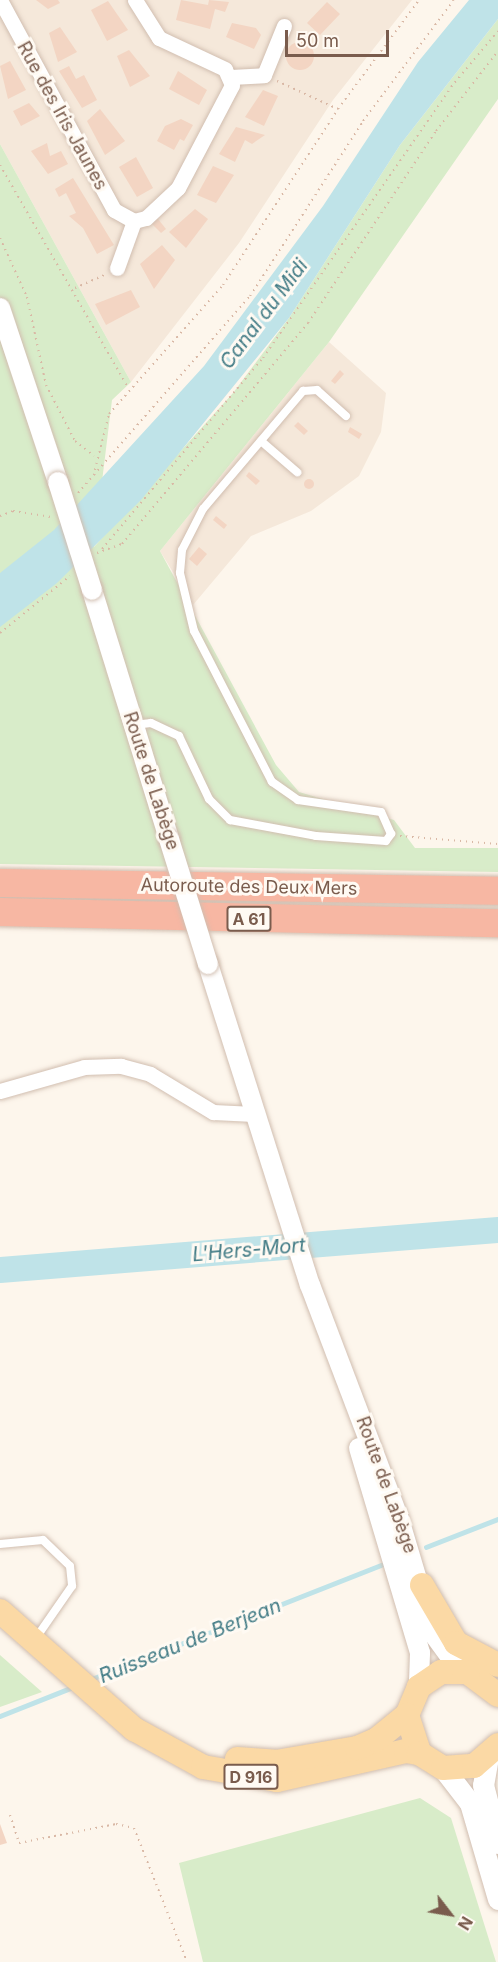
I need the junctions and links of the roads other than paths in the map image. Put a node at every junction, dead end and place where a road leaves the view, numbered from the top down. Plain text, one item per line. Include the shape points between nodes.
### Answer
1 (0, 0) edge
2 (135, 0) edge
3 (284, 26) dead end
4 (231, 76) junction
5 (134, 221) junction
6 (117, 268) road end
7 (0, 308) edge
8 (346, 416) dead end
9 (261, 441) junction
10 (297, 472) dead end
11 (133, 725) junction
12 (0, 883) edge
13 (498, 891) edge
14 (0, 912) edge
15 (498, 923) edge
16 (0, 1091) edge
17 (254, 1114) junction
18 (311, 1287) junction
19 (0, 1544) edge
20 (422, 1586) junction
21 (0, 1611) edge
22 (33, 1642) junction
23 (468, 1672) junction
24 (496, 1683) edge
25 (419, 1687) junction
26 (101, 1701) junction
27 (407, 1714) junction
28 (493, 1751) edge
29 (419, 1753) junction
30 (443, 1768) junction
31 (498, 1843) edge
32 (498, 1899) edge

1 - 5 street, Rue des Iris Jaunes via 114,210
2 - 4 street via 159,38
3 - 4 street via 264,75
4 - 5 street via 231,93 178,188 146,218
5 - 6 street
7 - 11 street, Route de Labège, bridge
8 - 9 lane via 310,388
9 - 10 lane
9 - 11 lane via 203,509 182,550 180,573 194,631 272,782 297,800 381,812 392,834 386,841 316,836 230,820 209,799 179,736 151,723
11 - 17 street, Route de Labège, bridge
12 - 13 highway, Autoroute des Deux Mers / A 61
14 - 15 highway, Autoroute des Deux Mers / A 61
16 - 17 street via 84,1067 121,1066 150,1074 213,1112
17 - 18 street, Route de Labège
18 - 20 street, Route de Labège
18 - 25 street, Route de Labège via 420,1653
19 - 22 lane via 43,1540 70,1566 72,1586
20 - 23 street, Route de Labège via 433,1633 454,1662
20 - 24 main road via 456,1643
21 - 22 main road, D 916
22 - 26 main road, D 916
23 - 24 main road
23 - 25 main road via 441,1672
25 - 27 main road
26 - 27 main road, D 916 via 202,1753 276,1762 357,1748 376,1740
26 - 29 main road, D 916 via 167,1752 244,1776 298,1778 395,1753
27 - 29 main road
28 - 30 main road via 467,1768
28 - 31 main road via 483,1785
29 - 30 main road
30 - 32 main road via 470,1803

